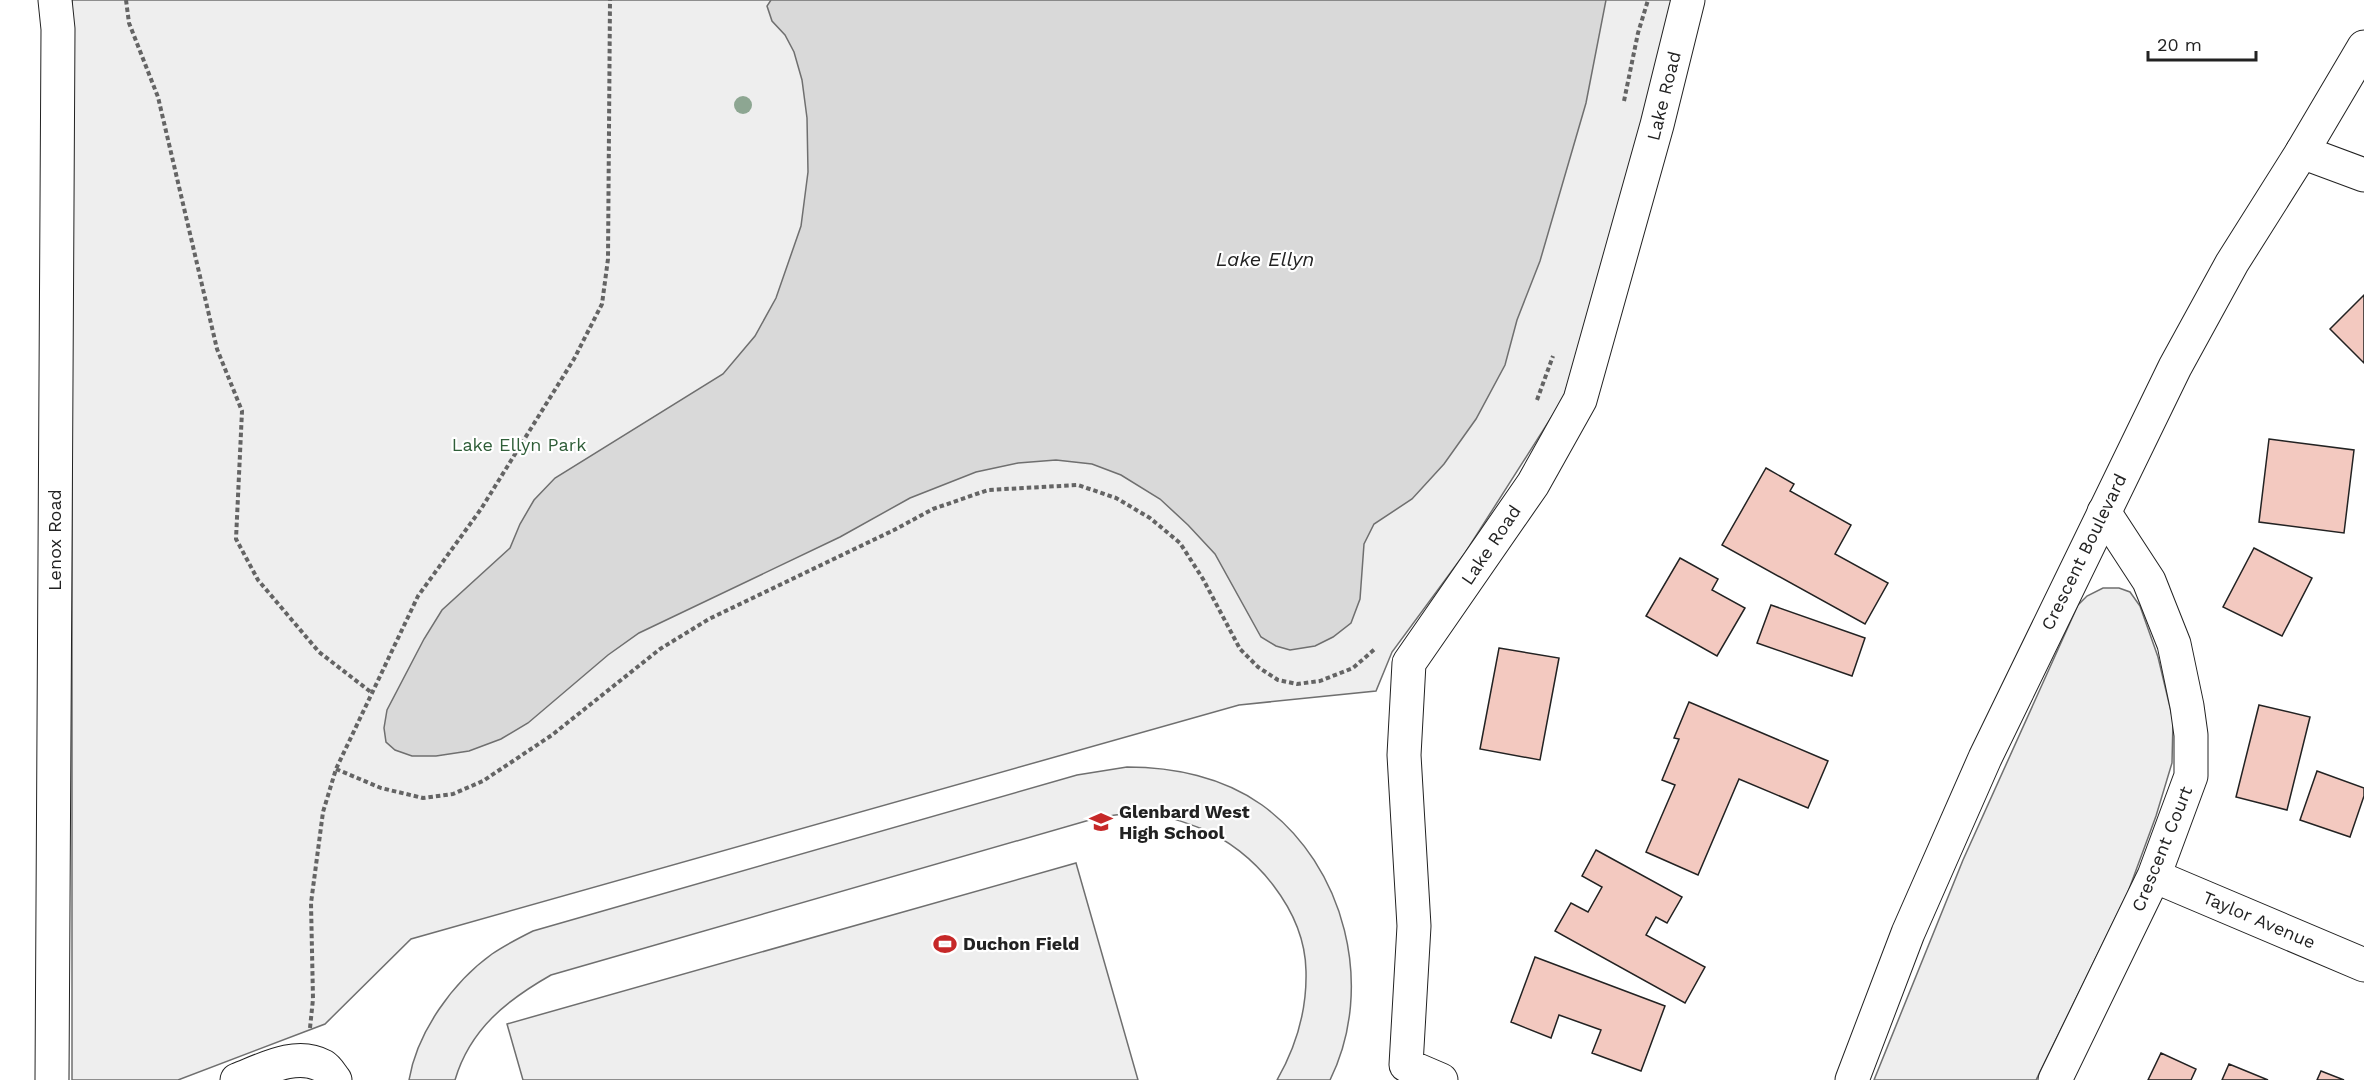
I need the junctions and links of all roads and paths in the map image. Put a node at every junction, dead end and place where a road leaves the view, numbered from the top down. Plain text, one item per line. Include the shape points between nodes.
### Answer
1 (55, 0) edge
2 (126, 0) edge
3 (610, 0) edge
4 (1648, 0) edge
5 (1688, 0) edge
6 (2364, 47) edge
7 (1623, 103) dead end
8 (2302, 152) junction
9 (2364, 175) edge
10 (1553, 355) dead end
11 (1534, 408) dead end
12 (2104, 512) junction
13 (1378, 647) dead end
14 (372, 693) junction
15 (336, 769) junction
16 (2154, 876) junction
17 (2364, 965) edge
18 (322, 1069) edge
19 (52, 1080) edge
20 (237, 1080) edge
21 (1441, 1080) edge
22 (1851, 1080) edge
23 (2055, 1080) edge

1 - 19 street, Lenox Road via 58,29
2 - 14 path via 129,23 159,97 217,349 242,411 236,539 258,580 319,652
3 - 14 path via 608,259 602,304 574,359 481,508 418,596
4 - 7 path
5 - 21 street, Lake Road via 1658,125 1580,400 1533,484 1409,663 1404,754 1414,926 1406,1065
6 - 8 street, Crescent Boulevard
8 - 9 street
8 - 12 street, Crescent Boulevard via 2232,263 2175,367
10 - 11 path
12 - 16 street, Crescent Court via 2149,581 2174,644 2191,735 2190,776
12 - 22 street, Crescent Boulevard via 1985,758 1908,933
13 - 15 path via 1353,668 1320,681 1298,684 1278,680 1258,668 1240,649 1180,543 1150,518 1116,498 1078,485 988,490 933,509 709,619 660,649 552,735 483,781 453,794 423,798 381,788
14 - 15 path
15 - 18 path via 323,812 311,903 313,999
16 - 17 street, Taylor Avenue
16 - 23 street, Crescent Court
18 - 20 street via 284,1062

